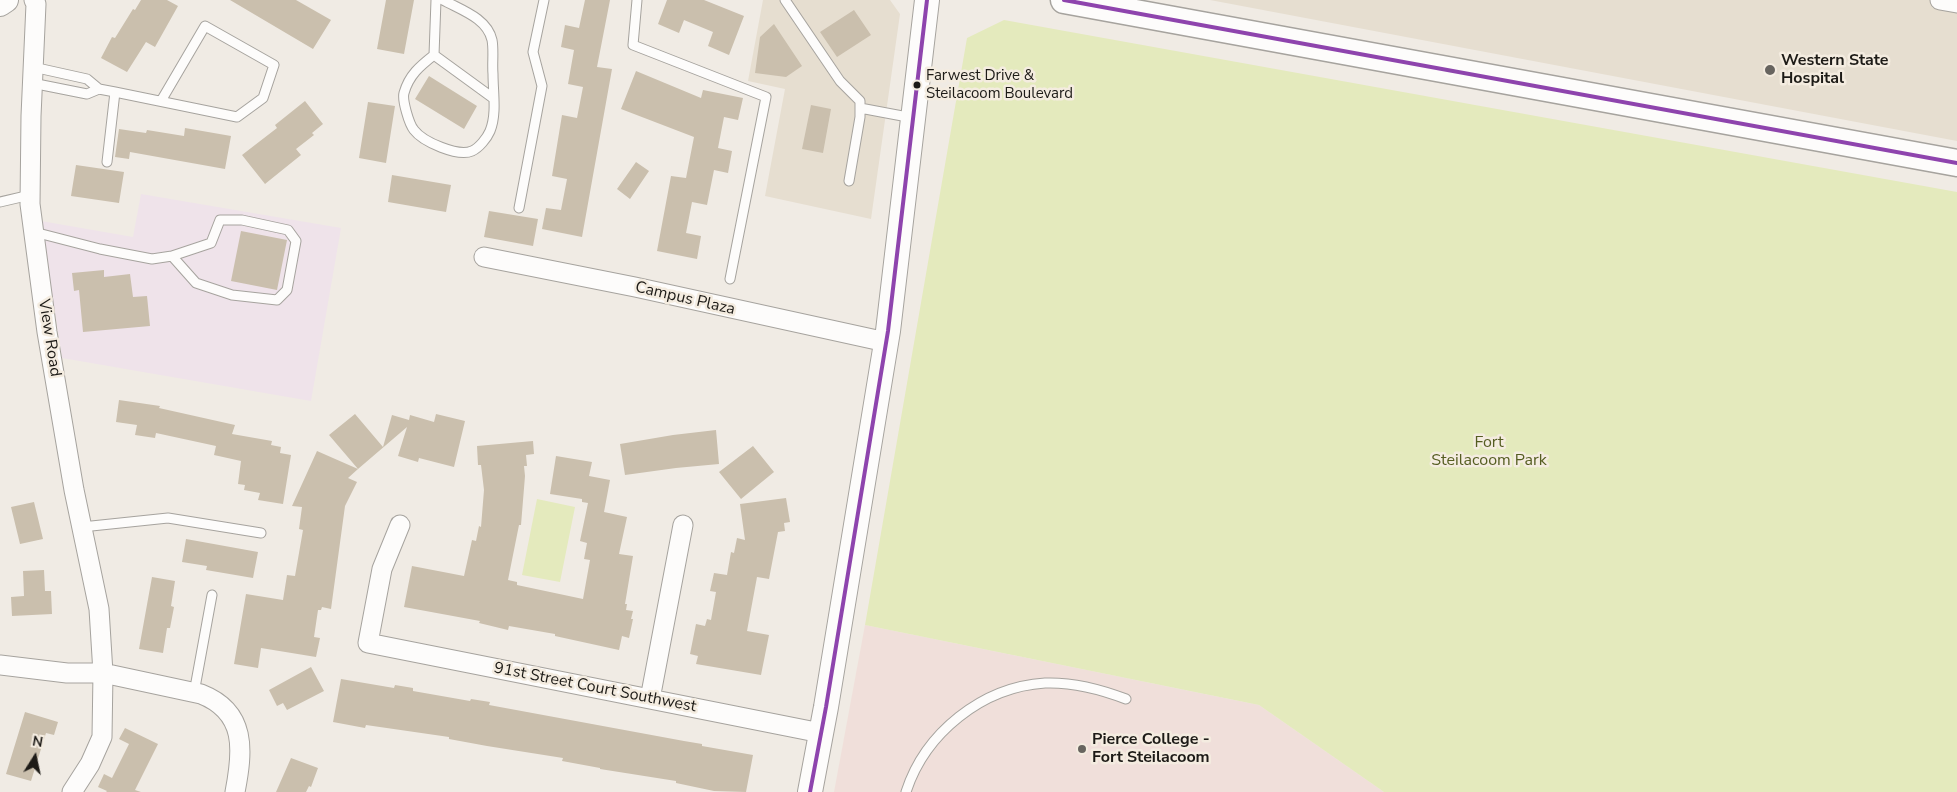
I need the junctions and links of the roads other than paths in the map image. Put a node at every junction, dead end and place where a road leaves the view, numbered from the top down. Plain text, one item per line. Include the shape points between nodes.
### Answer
1 (34, 0) edge
2 (436, 0) edge
3 (443, 0) edge
4 (544, 0) edge
5 (637, 0) edge
6 (785, 0) edge
7 (927, 0) edge
8 (1064, 0) edge
9 (1940, 0) edge
10 (1957, 3) edge
11 (434, 55) junction
12 (32, 75) junction
13 (99, 89) junction
14 (115, 92) junction
15 (494, 98) junction
16 (161, 101) junction
17 (860, 108) junction
18 (913, 118) junction
19 (107, 162) dead end
20 (1957, 163) edge
21 (849, 181) dead end
22 (30, 195) junction
23 (0, 202) edge
24 (519, 208) dead end
25 (34, 232) junction
26 (172, 256) junction
27 (484, 257) dead end
28 (730, 279) dead end
29 (886, 342) junction
30 (683, 524) dead end
31 (400, 525) dead end
32 (82, 527) junction
33 (261, 533) dead end
34 (212, 595) dead end
35 (0, 665) edge
36 (103, 673) junction
37 (194, 693) junction
38 (650, 699) junction
39 (1126, 699) dead end
40 (821, 733) junction
41 (72, 792) edge
42 (235, 792) edge
43 (810, 792) edge
44 (906, 792) edge

1 - 12 street, View Road
2 - 11 lane
3 - 15 lane via 486,26 492,40
4 - 24 lane via 533,52 542,86
5 - 28 lane, Campus Plaza via 633,44 766,97
6 - 17 lane via 840,82 860,101
7 - 18 street
8 - 20 main road
9 - 10 street
11 - 15 lane
11 - 15 lane via 417,68 403,96 414,130 430,142 449,150 472,151 490,132
12 - 13 lane via 87,79
12 - 13 lane via 87,94
12 - 22 street, View Road
13 - 14 lane
14 - 16 lane
14 - 19 lane
16 - 16 lane via 237,117 263,98 274,65 205,26
17 - 18 lane
17 - 21 lane
18 - 29 street
22 - 23 lane
22 - 25 street, View Road
25 - 26 lane via 152,260
25 - 32 street, View Road via 49,341
26 - 26 lane via 211,243 220,220 242,220 288,230 296,241 288,290 277,300 232,295 196,283
27 - 29 street, Campus Plaza
29 - 40 street
30 - 38 street
31 - 38 street, 91st Street Court Southwest via 382,569 368,643
32 - 33 lane via 168,518
32 - 36 street, View Road via 99,608
34 - 37 lane
35 - 36 street via 67,673
36 - 37 street
36 - 41 street, View Road via 102,737
37 - 42 street via 224,707 235,721 240,752
38 - 40 street, 91st Street Court Southwest
39 - 44 lane via 1099,689 1045,684 996,696 968,709 952,722 920,760
40 - 43 street

